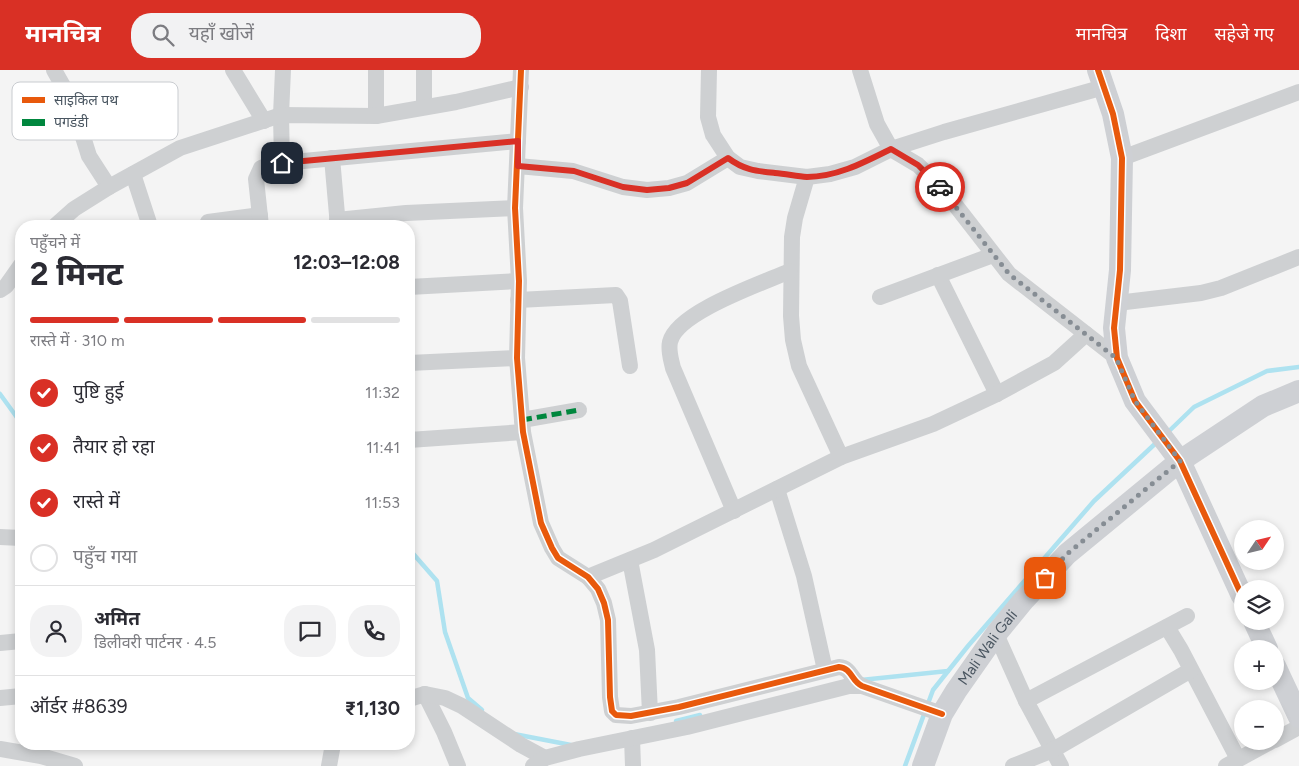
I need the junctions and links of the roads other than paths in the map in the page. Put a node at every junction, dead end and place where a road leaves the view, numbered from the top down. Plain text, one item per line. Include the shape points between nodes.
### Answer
1 (54, 70) edge
2 (233, 70) edge
3 (283, 70) edge
4 (376, 70) edge
5 (424, 70) edge
6 (521, 70) edge
7 (708, 70) edge
8 (860, 70) edge
9 (1101, 78) edge
10 (61, 82) edge
11 (521, 87) junction
12 (1299, 92) edge
13 (424, 107) junction
14 (281, 115) junction
15 (376, 116) junction
16 (264, 121) junction
17 (84, 140) edge
18 (518, 141) junction
19 (891, 149) junction
20 (332, 158) junction
21 (728, 158) junction
22 (1122, 158) junction
23 (282, 163) junction
24 (518, 166) junction
25 (133, 174) junction
26 (807, 177) junction
27 (109, 187) junction
28 (516, 208) junction
29 (62, 220) edge
30 (148, 220) edge
31 (260, 220) edge
32 (338, 220) edge
33 (358, 220) edge
34 (994, 254) junction
35 (1299, 257) edge
36 (790, 271) junction
37 (938, 275) junction
38 (15, 276) edge
39 (518, 281) junction
40 (415, 287) edge
41 (0, 290) edge
42 (880, 297) dead end
43 (518, 300) junction
44 (1118, 303) junction
45 (1086, 334) junction
46 (517, 358) junction
47 (1116, 358) junction
48 (415, 363) edge
49 (630, 366) dead end
50 (1299, 392) edge
51 (997, 394) junction
52 (579, 410) dead end
53 (523, 426) junction
54 (415, 439) edge
55 (841, 457) junction
56 (1180, 461) junction
57 (777, 489) junction
58 (734, 510) junction
59 (0, 537) edge
60 (15, 538) edge
61 (630, 560) junction
62 (588, 578) junction
63 (1235, 580) edge
64 (1187, 616) dead end
65 (1167, 627) junction
66 (996, 634) junction
67 (15, 642) edge
68 (0, 643) edge
69 (825, 670) junction
70 (1191, 670) junction
71 (856, 680) junction
72 (1284, 685) edge
73 (426, 694) junction
74 (15, 697) edge
75 (415, 697) edge
76 (0, 698) edge
77 (1026, 701) junction
78 (679, 708) junction
79 (936, 712) junction
80 (650, 713) junction
81 (1299, 717) edge
82 (687, 727) junction
83 (1299, 727) edge
84 (1284, 734) edge
85 (632, 738) junction
86 (0, 749) edge
87 (331, 750) edge
88 (1053, 750) junction
89 (1255, 750) edge
90 (539, 762) edge
91 (1232, 763) edge
92 (75, 766) edge
93 (330, 766) edge
94 (458, 766) edge
95 (633, 766) edge
96 (923, 766) edge
97 (1012, 766) edge
98 (1061, 766) edge

1 - 10 street
2 - 16 street
3 - 14 street
4 - 15 street
5 - 13 street
6 - 11 street
7 - 21 street via 708,117 713,135
8 - 19 street via 877,124
9 - 19 street
9 - 22 street
11 - 13 street
11 - 18 street
12 - 22 street
13 - 15 street
14 - 15 street
14 - 16 street
14 - 23 street
16 - 25 street via 180,148
17 - 27 street via 89,156
18 - 20 street
18 - 24 street
19 - 26 street via 855,167
19 - 34 street via 918,165 942,188
20 - 23 street
20 - 32 street
21 - 24 street via 687,183 647,190 623,187 574,171
21 - 26 street via 740,167
22 - 44 street
23 - 31 street via 261,168 256,179
24 - 28 street
25 - 27 street
25 - 30 street
26 - 36 street via 794,227
27 - 29 street
28 - 33 street via 406,213
28 - 39 street
34 - 37 street
34 - 45 street via 1009,274
35 - 44 street via 1221,288
36 - 55 street via 793,340 799,366
36 - 58 street via 713,304 687,319 670,340 673,368
37 - 42 street
37 - 51 street
38 - 41 street
39 - 40 street
39 - 43 street
43 - 46 street
43 - 49 street via 616,295 620,301
44 - 47 street via 1114,328
45 - 47 street
45 - 51 street via 1054,363
46 - 48 street
46 - 53 street
47 - 56 street via 1135,401
50 - 56 street, Mali Wali Gali via 1263,406
51 - 55 street via 933,424
52 - 53 street
53 - 54 street
53 - 62 street via 541,523 558,558
55 - 57 street
56 - 63 street
56 - 66 street, Mali Wali Gali via 1067,554
57 - 58 street
57 - 69 street via 804,576
58 - 61 street
59 - 60 street
61 - 62 street
61 - 80 street via 647,650
62 - 80 street via 598,589 608,620 612,711 624,717
64 - 65 street
65 - 70 street
65 - 77 street
66 - 77 street
66 - 79 street, Mali Wali Gali via 956,691
67 - 68 street
69 - 71 street via 845,667
69 - 78 street
70 - 88 street
70 - 91 street
71 - 79 street
71 - 82 street via 850,686
72 - 81 street
73 - 75 street
73 - 90 street via 462,706 521,745
73 - 94 street
74 - 76 street
77 - 88 street
78 - 80 street
78 - 82 street
79 - 96 street, Mali Wali Gali
82 - 85 street
83 - 84 street
85 - 90 street
85 - 95 street
86 - 92 street
87 - 93 street
88 - 97 street
88 - 98 street
89 - 91 street

